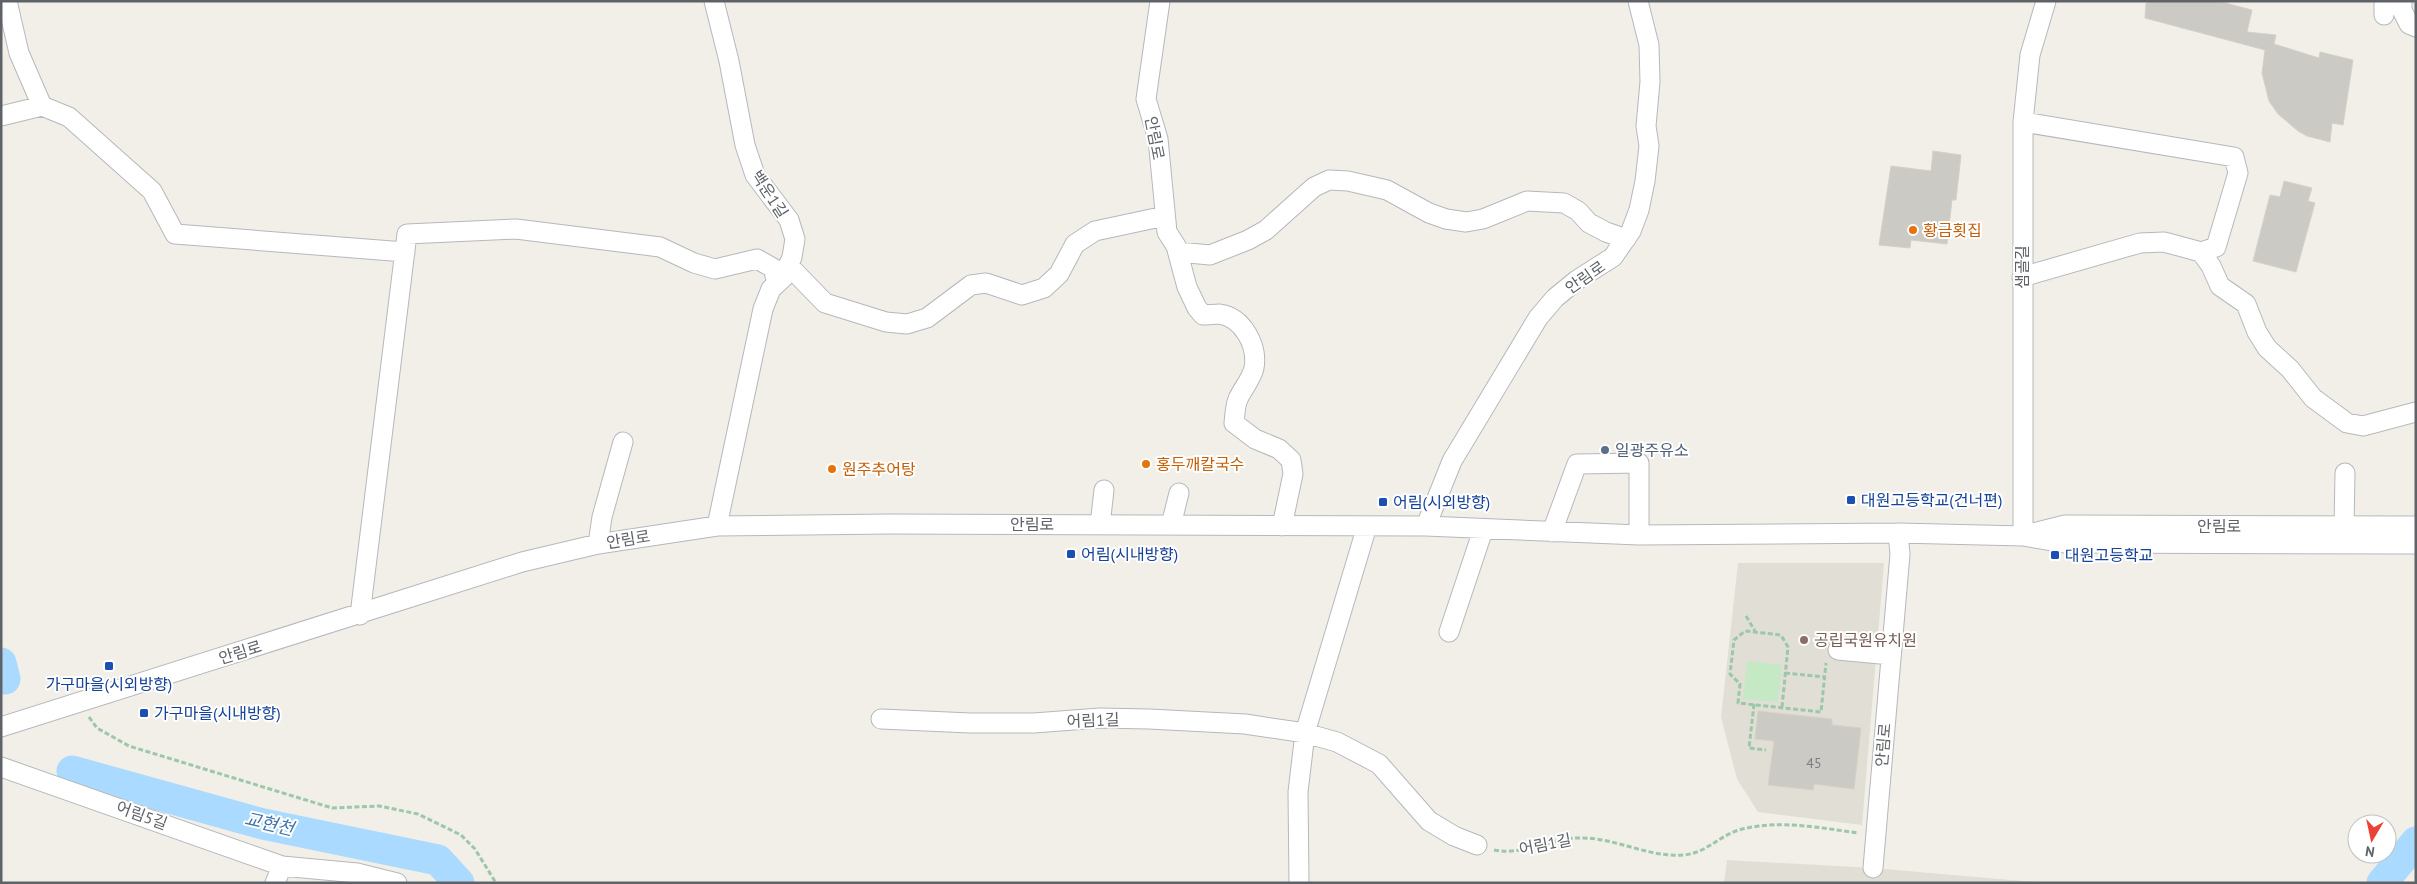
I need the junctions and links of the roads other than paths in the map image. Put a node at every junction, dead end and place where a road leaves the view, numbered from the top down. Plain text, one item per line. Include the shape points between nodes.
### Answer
1 (7, 1) edge
2 (714, 1) edge
3 (1160, 1) edge
4 (1638, 1) edge
5 (2046, 1) edge
6 (2402, 1) edge
7 (2416, 27) edge
8 (42, 106) junction
9 (1, 116) edge
10 (2022, 122) junction
11 (1165, 216) junction
12 (1626, 239) junction
13 (405, 252) junction
14 (1178, 252) junction
15 (2201, 252) junction
16 (788, 265) junction
17 (2022, 278) junction
18 (777, 283) junction
19 (2416, 412) edge
20 (623, 442) dead end
21 (2345, 474) dead end
22 (1104, 490) dead end
23 (1179, 493) dead end
24 (1100, 524) junction
25 (1171, 525) junction
26 (717, 526) junction
27 (1282, 526) junction
28 (1367, 526) junction
29 (1426, 526) junction
30 (2416, 526) edge
31 (2344, 527) junction
32 (1483, 530) junction
33 (1552, 532) junction
34 (1898, 533) junction
35 (1639, 535) junction
36 (2023, 536) junction
37 (598, 544) junction
38 (2416, 544) edge
39 (360, 615) junction
40 (1449, 632) dead end
41 (1838, 650) road end
42 (1891, 655) junction
43 (881, 719) dead end
44 (1, 726) edge
45 (1305, 733) junction
46 (1, 767) edge
47 (1478, 845) road end
48 (1873, 868) dead end
49 (278, 874) edge
50 (397, 883) edge
51 (1299, 883) edge

1 - 8 street via 20,53
2 - 16 street, 백운1길 via 755,175 788,220 795,239
3 - 11 street, 안림로 via 1146,99 1158,140
4 - 12 street, 안림로 via 1649,45 1646,126 1649,146 1640,210
5 - 10 street, 샘골길 via 2030,55
6 - 7 street via 2402,10 2409,24
8 - 9 street
8 - 13 street via 69,117 152,191 175,234
10 - 15 street via 2234,157 2238,173 2216,246
10 - 17 street, 샘골길
11 - 14 street, 안림로 via 1167,232
11 - 16 street via 1095,231 1075,244 1059,274 1044,288 1022,295 986,283 971,285 927,318 906,324 886,322 825,304
12 - 14 street via 1588,223 1578,211 1564,203 1527,201 1483,219 1466,222 1429,213 1387,190 1330,180 1314,187 1266,230 1248,240 1210,255
12 - 29 street, 안림로 via 1613,258 1577,280 1538,318 1452,462
13 - 18 street via 407,234 516,229 660,247 714,269 757,259 773,268
13 - 39 street
14 - 27 street, 안림로 via 1187,287 1197,308 1203,315 1221,314 1235,321 1247,333 1253,348 1254,366 1237,401 1234,422 1255,440 1279,449 1291,460 1293,474
15 - 17 street via 2164,242 2140,243
15 - 19 street via 2220,286 2246,304 2267,348 2290,369 2313,398 2347,423 2363,426
16 - 18 street, 백운1길 via 784,277
17 - 36 street, 샘골길
18 - 26 street, 백운1길 via 763,309
20 - 37 street via 602,517
21 - 31 street
22 - 24 street
23 - 25 street
24 - 25 street, 안림로
24 - 26 street, 안림로
25 - 27 street, 안림로
26 - 37 street, 안림로
27 - 28 street, 안림로
28 - 29 street, 안림로
28 - 45 street
29 - 32 street, 안림로
30 - 31 street, 안림로
31 - 36 street, 안림로 via 2065,525
32 - 33 street, 안림로
32 - 40 street
33 - 35 street, 안림로
33 - 35 street via 1577,464 1639,464
34 - 35 street, 안림로
34 - 36 street, 안림로
34 - 42 street, 안림로 via 1900,554
36 - 38 street, 안림로 via 2064,543
37 - 39 street, 안림로 via 522,562
39 - 44 street, 안림로
41 - 42 street
42 - 48 street, 안림로
43 - 45 street, 어림1길 via 1034,723 1100,718 1150,719 1245,724
45 - 47 street, 어림1길 via 1337,742 1379,764 1429,821
45 - 51 street via 1298,792
46 - 49 street, 어림5길
49 - 50 street, 어림5길 via 357,873

